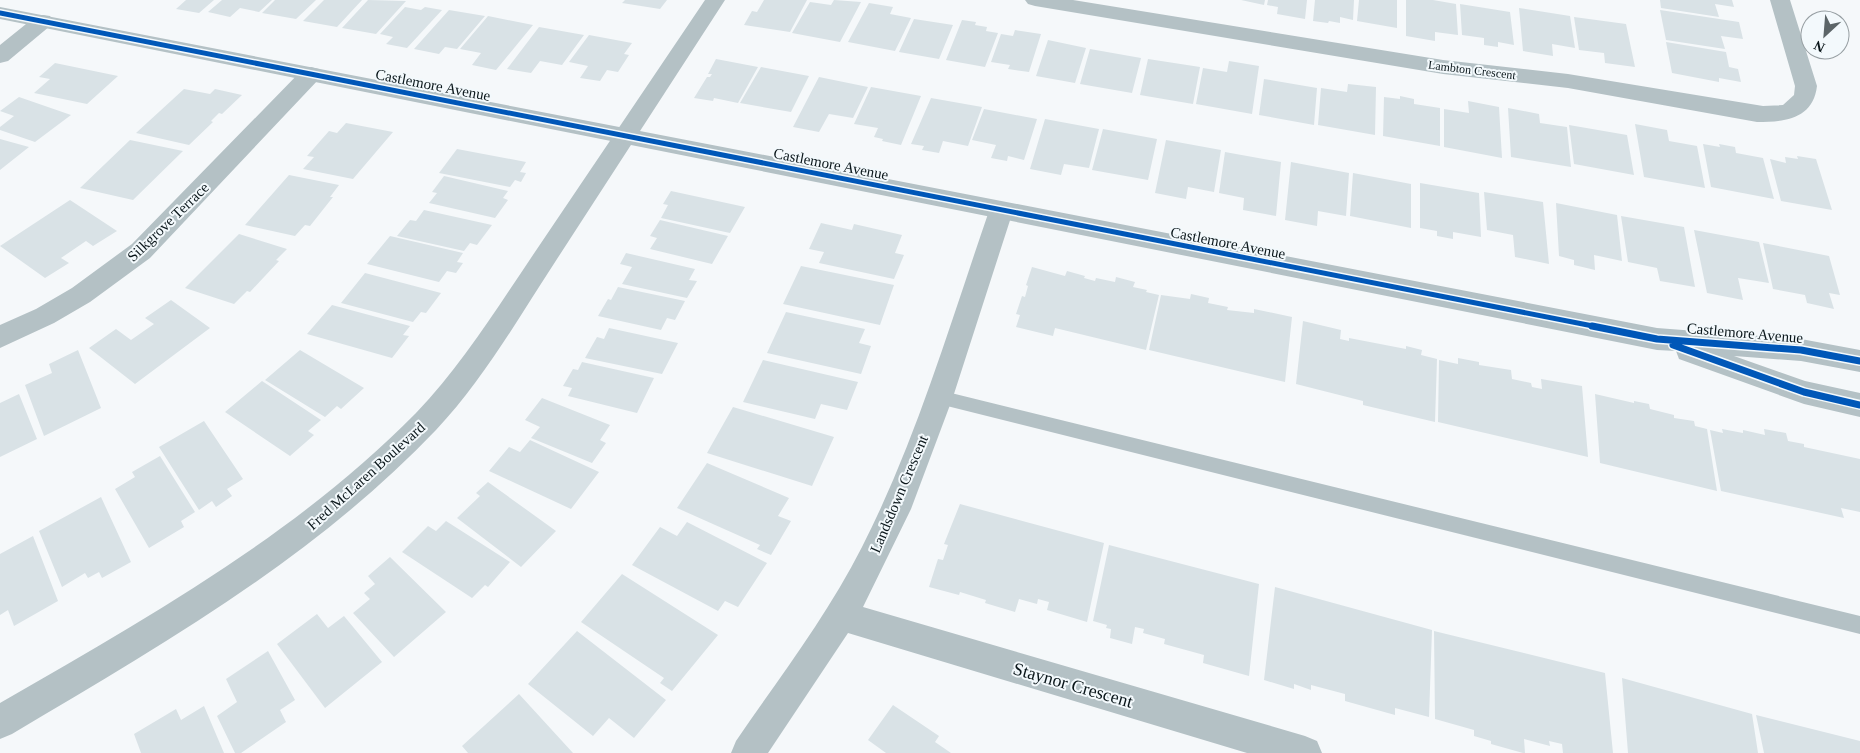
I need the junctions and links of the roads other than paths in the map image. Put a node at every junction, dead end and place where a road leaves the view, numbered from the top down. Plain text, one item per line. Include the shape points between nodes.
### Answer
1 (715, 0) edge
2 (1035, 0) edge
3 (1780, 0) edge
4 (0, 13) edge
5 (43, 22) junction
6 (0, 56) edge
7 (311, 74) junction
8 (626, 136) junction
9 (1000, 211) junction
10 (0, 337) edge
11 (1657, 339) junction
12 (1860, 362) edge
13 (939, 397) junction
14 (1860, 405) edge
15 (841, 616) junction
16 (1860, 625) edge
17 (0, 722) edge
18 (748, 753) edge
19 (1305, 753) edge

1 - 8 street, Fred McLaren Boulevard
2 - 3 street, Lambton Crescent via 1443,67 1568,81 1757,114 1796,108 1805,98 1806,86
4 - 5 street, Castlemore Avenue
5 - 6 street
5 - 7 street, Castlemore Avenue
7 - 8 street, Castlemore Avenue
7 - 10 street, Silkgrove Terrace via 141,251 81,295
8 - 9 street, Castlemore Avenue
8 - 17 street, Fred McLaren Boulevard via 476,361 449,397 400,449 333,508 240,577
9 - 11 street, Castlemore Avenue
9 - 13 street, Landsdown Crescent
11 - 12 street, Castlemore Avenue via 1801,350
11 - 14 street, Castlemore Avenue via 1804,392
13 - 15 street, Landsdown Crescent via 896,509
13 - 16 lane
15 - 18 street, Landsdown Crescent
15 - 19 street, Staynor Crescent

